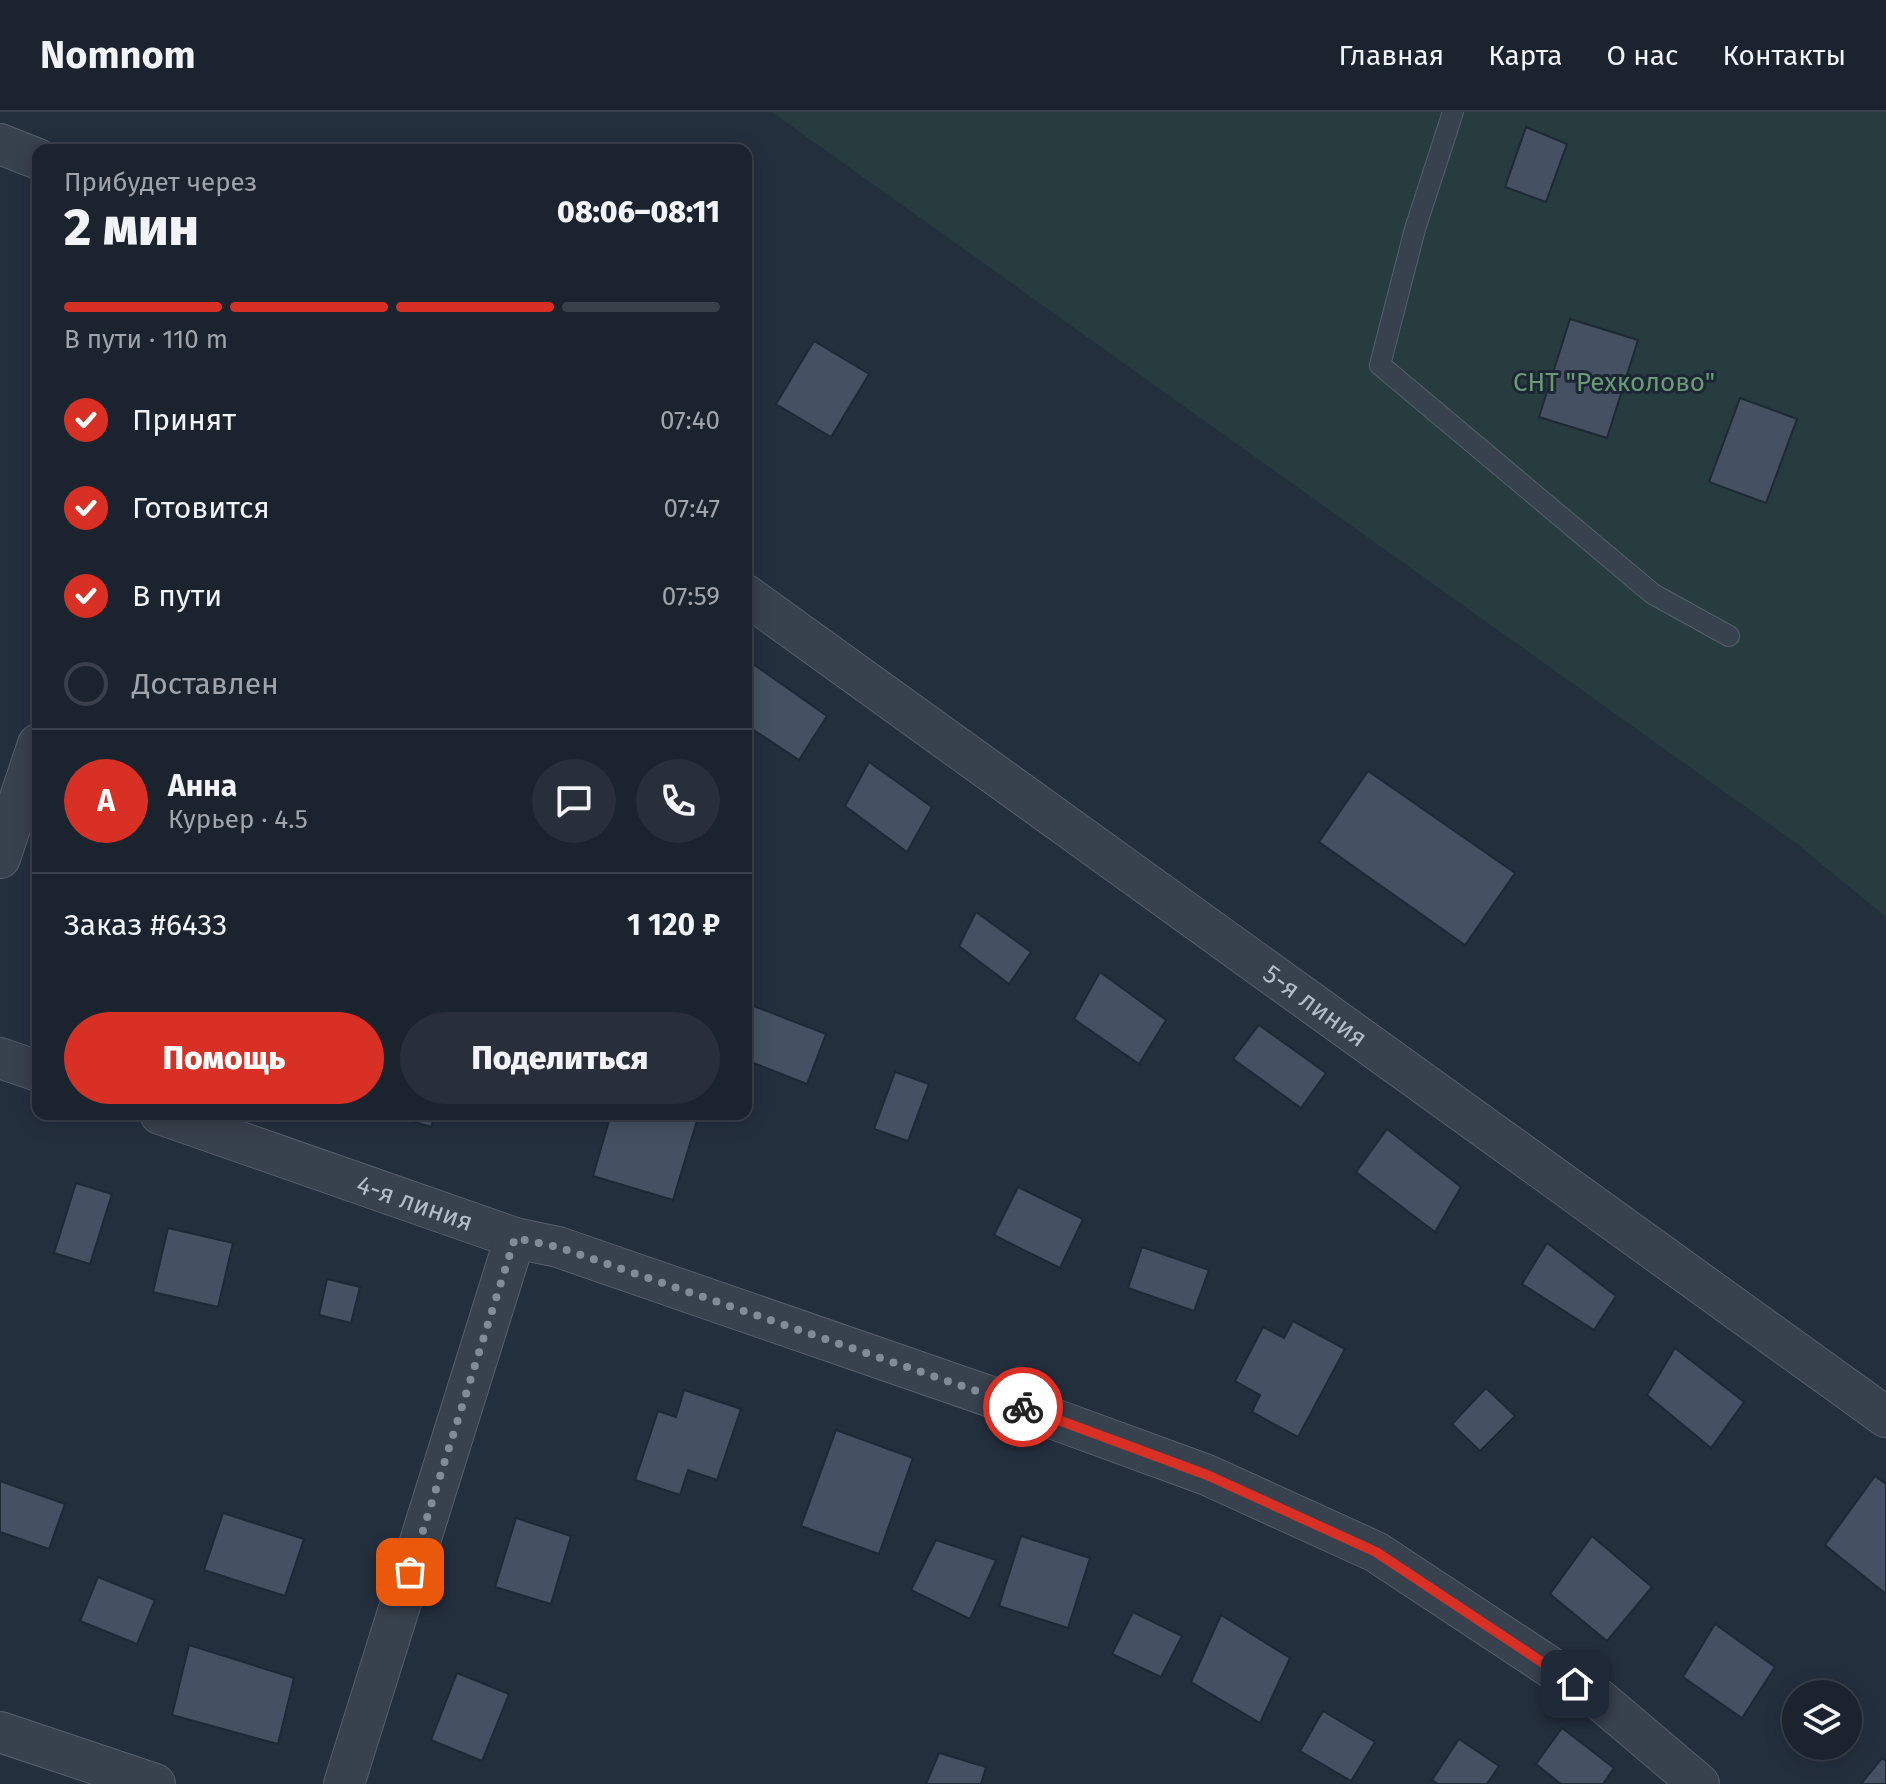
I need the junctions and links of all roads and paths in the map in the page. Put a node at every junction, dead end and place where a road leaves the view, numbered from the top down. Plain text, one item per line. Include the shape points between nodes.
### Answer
1 (1453, 112) edge
2 (0, 144) edge
3 (32, 157) edge
4 (752, 599) edge
5 (1729, 636) dead end
6 (32, 762) edge
7 (0, 858) edge
8 (0, 1058) edge
9 (32, 1069) edge
10 (177, 1120) edge
11 (515, 1238) junction
12 (1886, 1417) edge
13 (0, 1732) edge
14 (155, 1784) edge
15 (344, 1784) edge
16 (1699, 1784) edge

1 - 5 lane via 1415,229 1380,365 1653,594
2 - 3 street
4 - 12 street, 5-я линия
6 - 7 street
8 - 9 street
10 - 11 street, 4-я линия
11 - 15 street
11 - 16 street, 4-я линия via 558,1247 1046,1416 1207,1475 1376,1552 1600,1700
13 - 14 street

